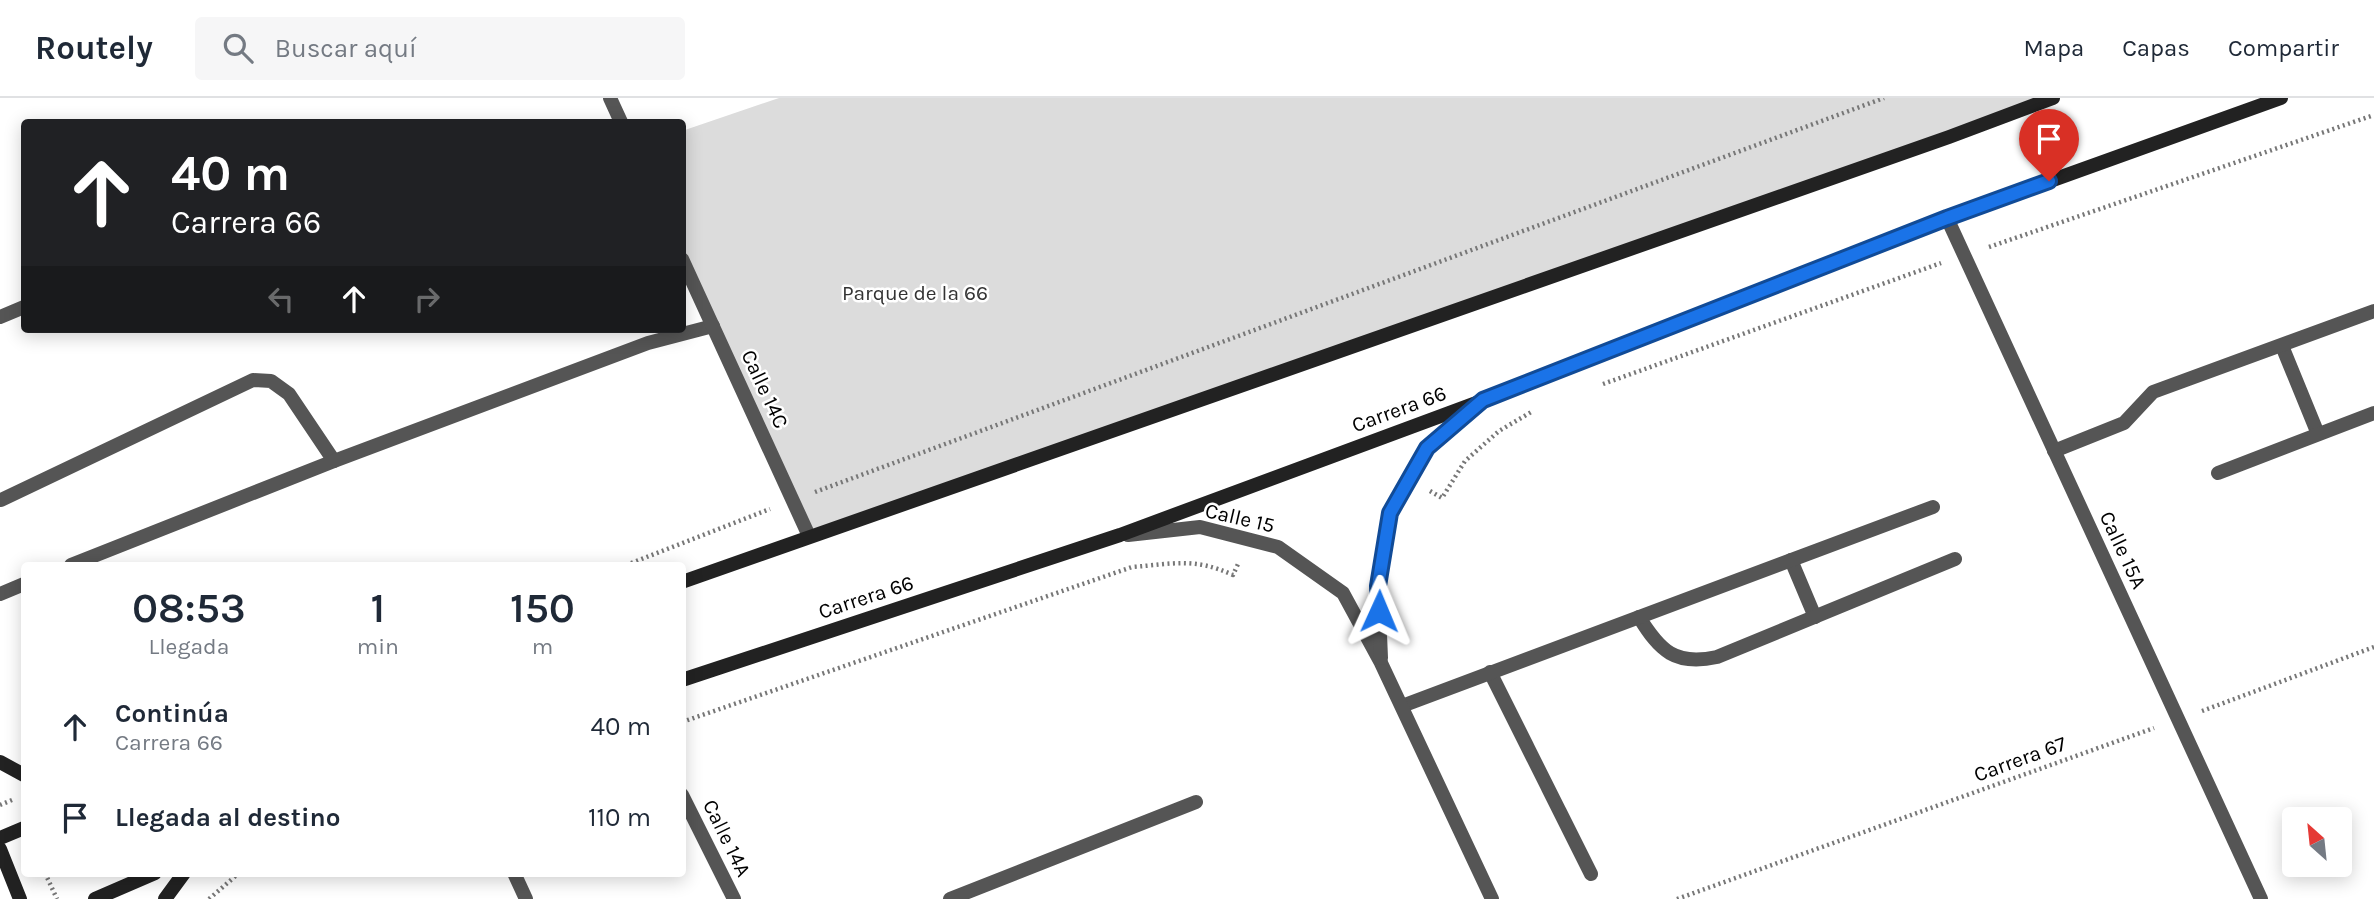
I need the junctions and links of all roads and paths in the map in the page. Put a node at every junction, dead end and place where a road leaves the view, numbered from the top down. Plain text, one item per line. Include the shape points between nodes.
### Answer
1 (610, 98) edge
2 (1884, 98) edge
3 (2053, 98) edge
4 (2281, 98) edge
5 (2374, 115) edge
6 (620, 119) edge
7 (1947, 218) junction
8 (1963, 256) junction
9 (686, 268) edge
10 (21, 308) edge
11 (2374, 311) edge
12 (0, 317) edge
13 (713, 326) junction
14 (2282, 346) junction
15 (1592, 388) dead end
16 (1483, 400) junction
17 (1541, 407) dead end
18 (2374, 413) edge
19 (2318, 434) junction
20 (2054, 451) junction
21 (334, 460) junction
22 (2218, 473) dead end
23 (1409, 480) junction
24 (1, 500) edge
25 (793, 500) junction
26 (1933, 507) dead end
27 (809, 536) junction
28 (1119, 536) junction
29 (1248, 540) junction
30 (1955, 559) dead end
31 (1791, 560) junction
32 (79, 562) edge
33 (634, 562) edge
34 (686, 581) edge
35 (21, 585) edge
36 (0, 594) edge
37 (1639, 617) junction
38 (1815, 617) junction
39 (2374, 647) edge
40 (1381, 663) junction
41 (1490, 672) junction
42 (686, 679) edge
43 (1402, 706) junction
44 (2178, 719) junction
45 (686, 721) edge
46 (0, 762) edge
47 (21, 773) edge
48 (11, 799) dead end
49 (1196, 802) dead end
50 (686, 803) edge
51 (0, 804) edge
52 (21, 829) edge
53 (0, 838) edge
54 (0, 849) edge
55 (1591, 874) dead end
56 (47, 877) edge
57 (146, 877) edge
58 (181, 877) edge
59 (234, 877) edge
60 (516, 877) edge
61 (20, 899) edge
62 (57, 899) edge
63 (95, 899) edge
64 (165, 899) edge
65 (209, 899) edge
66 (526, 899) edge
67 (734, 899) edge
68 (950, 899) edge
69 (1492, 899) edge
70 (1677, 899) edge
71 (2261, 899) edge

1 - 6 street
2 - 25 path
3 - 27 main road
4 - 7 main road, Carrera 66
5 - 8 path
7 - 8 street, Calle 15A
7 - 16 main road, Carrera 66
8 - 15 path
8 - 20 street, Calle 15A
9 - 13 street, Calle 14C
10 - 12 street
11 - 14 street
13 - 21 street via 648,344
13 - 25 street, Calle 14C
14 - 19 street
14 - 20 street via 2153,393 2124,423
16 - 23 street, Calle 15 via 1427,448
16 - 28 main road, Carrera 66
17 - 23 path via 1499,431 1465,461 1442,498
18 - 19 street
19 - 22 street
20 - 44 street, Calle 15A
21 - 24 street via 289,394 271,381 253,380
21 - 32 street
23 - 40 street, Calle 15 via 1390,513 1378,586
25 - 27 street, Calle 14C
25 - 33 path
26 - 31 street
27 - 34 main road
28 - 29 street, Calle 15 via 1200,527
28 - 42 main road, Carrera 66
29 - 40 street, Calle 15 via 1278,547 1343,593
29 - 45 path via 1233,575 1190,562 1132,567
30 - 38 street
31 - 37 street
31 - 38 street
35 - 36 street
37 - 38 street via 1663,650 1698,661
37 - 41 street
39 - 44 path, Carrera 67
40 - 43 street, Calle 15
41 - 43 street
41 - 55 street
43 - 69 street, Calle 15
44 - 70 path, Carrera 67
44 - 71 street, Calle 15A
46 - 47 main road
48 - 51 path
49 - 68 street
50 - 67 street, Calle 14A
52 - 53 main road
54 - 61 main road
56 - 62 path
57 - 63 main road
58 - 64 main road
59 - 65 path
60 - 66 street

